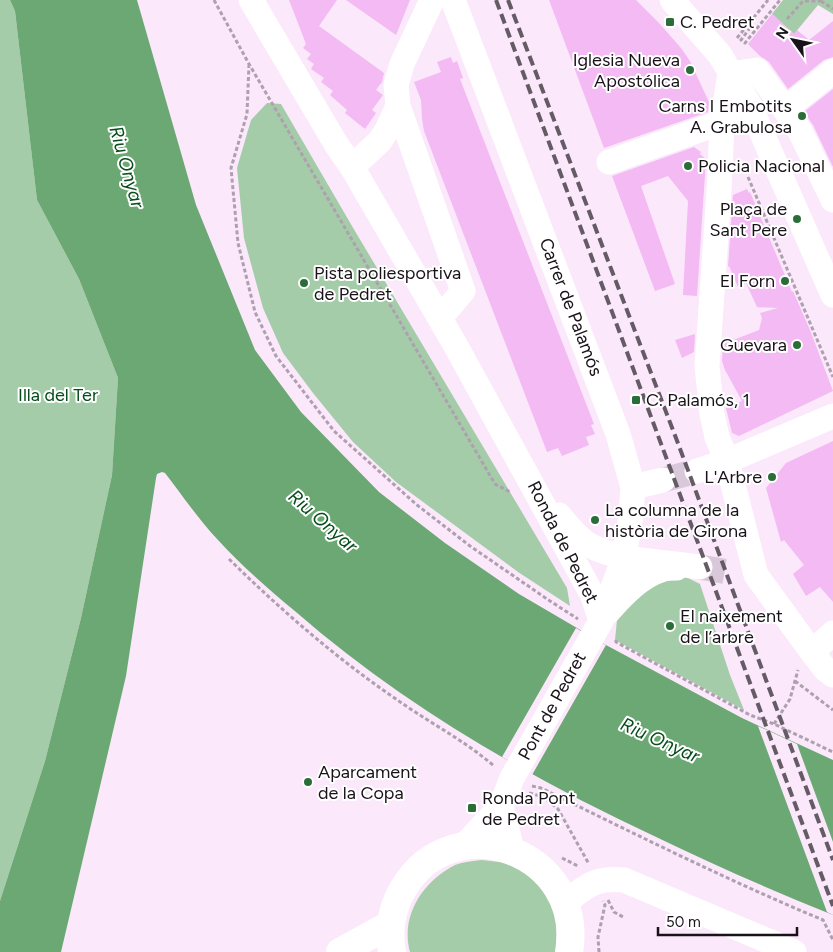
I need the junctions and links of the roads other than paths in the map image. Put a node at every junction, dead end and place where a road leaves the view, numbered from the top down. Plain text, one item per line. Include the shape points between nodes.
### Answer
1 (251, 0) edge
2 (432, 0) edge
3 (453, 0) edge
4 (672, 0) edge
5 (833, 71) edge
6 (730, 74) junction
7 (398, 106) junction
8 (750, 106) junction
9 (785, 109) junction
10 (722, 122) junction
11 (380, 141) junction
12 (411, 146) junction
13 (608, 162) dead end
14 (352, 166) junction
15 (833, 200) edge
16 (833, 295) edge
17 (440, 318) junction
18 (833, 416) edge
19 (727, 461) junction
20 (522, 464) junction
21 (697, 471) tunnel mouth
22 (663, 480) tunnel mouth
23 (633, 487) junction
24 (624, 557) junction
25 (596, 624) junction
26 (833, 633) edge
27 (812, 652) junction
28 (833, 675) edge
29 (501, 806) junction
30 (463, 847) junction
31 (512, 850) junction
32 (565, 902) junction
33 (391, 924) junction
34 (572, 948) edge
35 (340, 952) edge
36 (392, 952) edge
37 (794, 952) edge

1 - 14 street, Ronda de Pedret
2 - 7 street via 402,64 396,85
3 - 23 street, Carrer de Palamós via 608,407
4 - 6 street via 720,55
5 - 9 street
6 - 8 street
6 - 9 street via 758,70
6 - 10 street
7 - 11 street
7 - 12 street
8 - 10 street via 733,108
8 - 16 street
9 - 15 street via 800,131
10 - 13 street
10 - 19 street via 707,366 712,414
11 - 12 street
11 - 14 street
12 - 17 street via 463,291
14 - 17 street, Ronda de Pedret
17 - 20 street, Ronda de Pedret
18 - 19 street
19 - 21 street
19 - 27 street via 745,574
20 - 24 street, Ronda de Pedret via 588,545
20 - 25 street, Ronda de Pedret via 593,596
22 - 23 street
23 - 24 street, Carrer de Palamós
24 - 25 street, Carrer de Palamós
24 - 25 street, Ronda de Pedret via 700,567 662,569 638,582
25 - 29 street, Pont de Pedret via 511,781
26 - 27 street
27 - 28 street
29 - 30 street
29 - 31 street
30 - 31 main road via 487,845
30 - 33 main road via 439,855 413,875 398,900
31 - 32 main road via 527,857 546,873
32 - 34 main road via 571,924
32 - 37 street via 595,882 624,880
33 - 35 main road
33 - 36 main road

